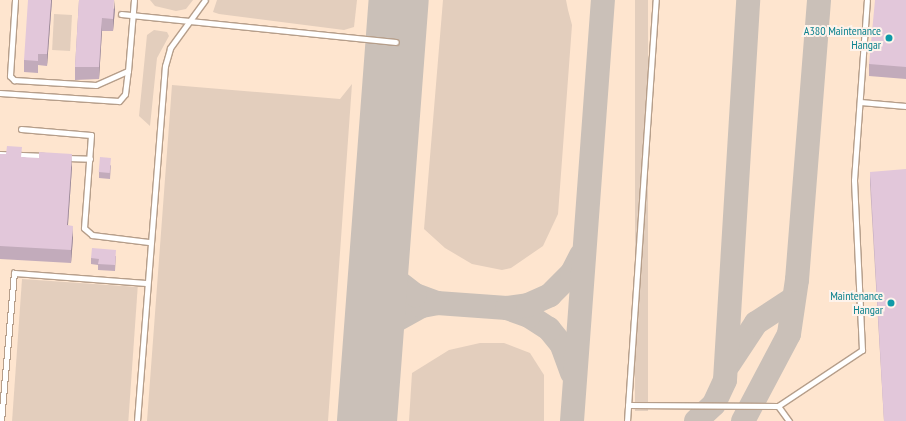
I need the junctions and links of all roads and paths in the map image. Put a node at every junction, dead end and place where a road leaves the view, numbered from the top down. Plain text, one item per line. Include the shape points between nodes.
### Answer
1 (16, 0) edge
2 (134, 0) edge
3 (205, 0) edge
4 (656, 0) edge
5 (867, 0) edge
6 (121, 14) dead end
7 (134, 15) junction
8 (191, 21) junction
9 (396, 42) dead end
10 (128, 71) junction
11 (0, 93) edge
12 (860, 102) junction
13 (906, 106) edge
14 (21, 129) dead end
15 (0, 154) edge
16 (53, 157) edge
17 (60, 157) edge
18 (90, 159) junction
19 (149, 242) junction
20 (147, 283) junction
21 (0, 383) edge
22 (6, 384) junction
23 (628, 404) junction
24 (778, 406) junction
25 (1, 421) edge
26 (137, 421) edge
27 (626, 421) edge
28 (789, 421) edge

1 - 10 lane via 9,70 14,80 96,85
2 - 7 lane
3 - 8 lane
4 - 23 lane
5 - 12 lane
6 - 7 lane
7 - 8 lane
7 - 10 lane
8 - 9 lane
8 - 19 lane via 170,48 165,66
10 - 11 lane via 125,94 119,101
12 - 13 lane
12 - 24 lane via 854,180 862,350
14 - 18 lane via 88,132 93,139
15 - 16 lane
17 - 18 lane
18 - 19 lane via 84,228 92,235
19 - 20 lane
20 - 22 lane via 14,273
20 - 26 lane
21 - 22 lane
22 - 25 lane
23 - 24 lane
23 - 27 lane
24 - 28 lane

